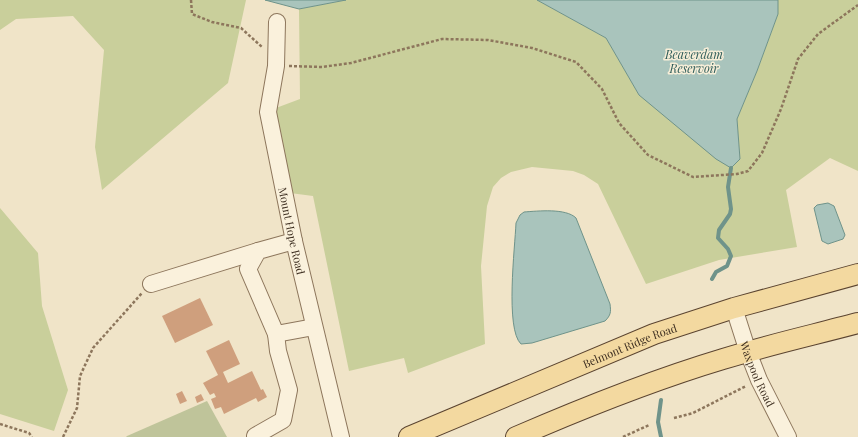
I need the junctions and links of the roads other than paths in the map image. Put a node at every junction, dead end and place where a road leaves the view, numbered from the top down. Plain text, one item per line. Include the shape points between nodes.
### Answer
1 (277, 22) dead end
2 (294, 241) junction
3 (258, 251) junction
4 (858, 274) edge
5 (151, 284) road end
6 (734, 308) junction
7 (858, 323) edge
8 (314, 327) junction
9 (276, 334) junction
10 (748, 352) junction
11 (255, 436) dead end
12 (341, 437) edge
13 (409, 437) edge
14 (516, 437) edge
15 (788, 437) edge

1 - 2 street, Mount Hope Road via 276,66 268,112
2 - 3 street
2 - 8 street, Mount Hope Road
3 - 5 street
3 - 9 street via 248,269
4 - 6 main road, Belmont Ridge Road
6 - 10 street, Waxpool Road
6 - 13 main road, Belmont Ridge Road via 638,340
7 - 10 main road
8 - 9 street
8 - 12 street, Mount Hope Road
9 - 11 street via 289,390 285,413 283,420
10 - 14 main road via 689,370 569,414
10 - 15 street, Waxpool Road

